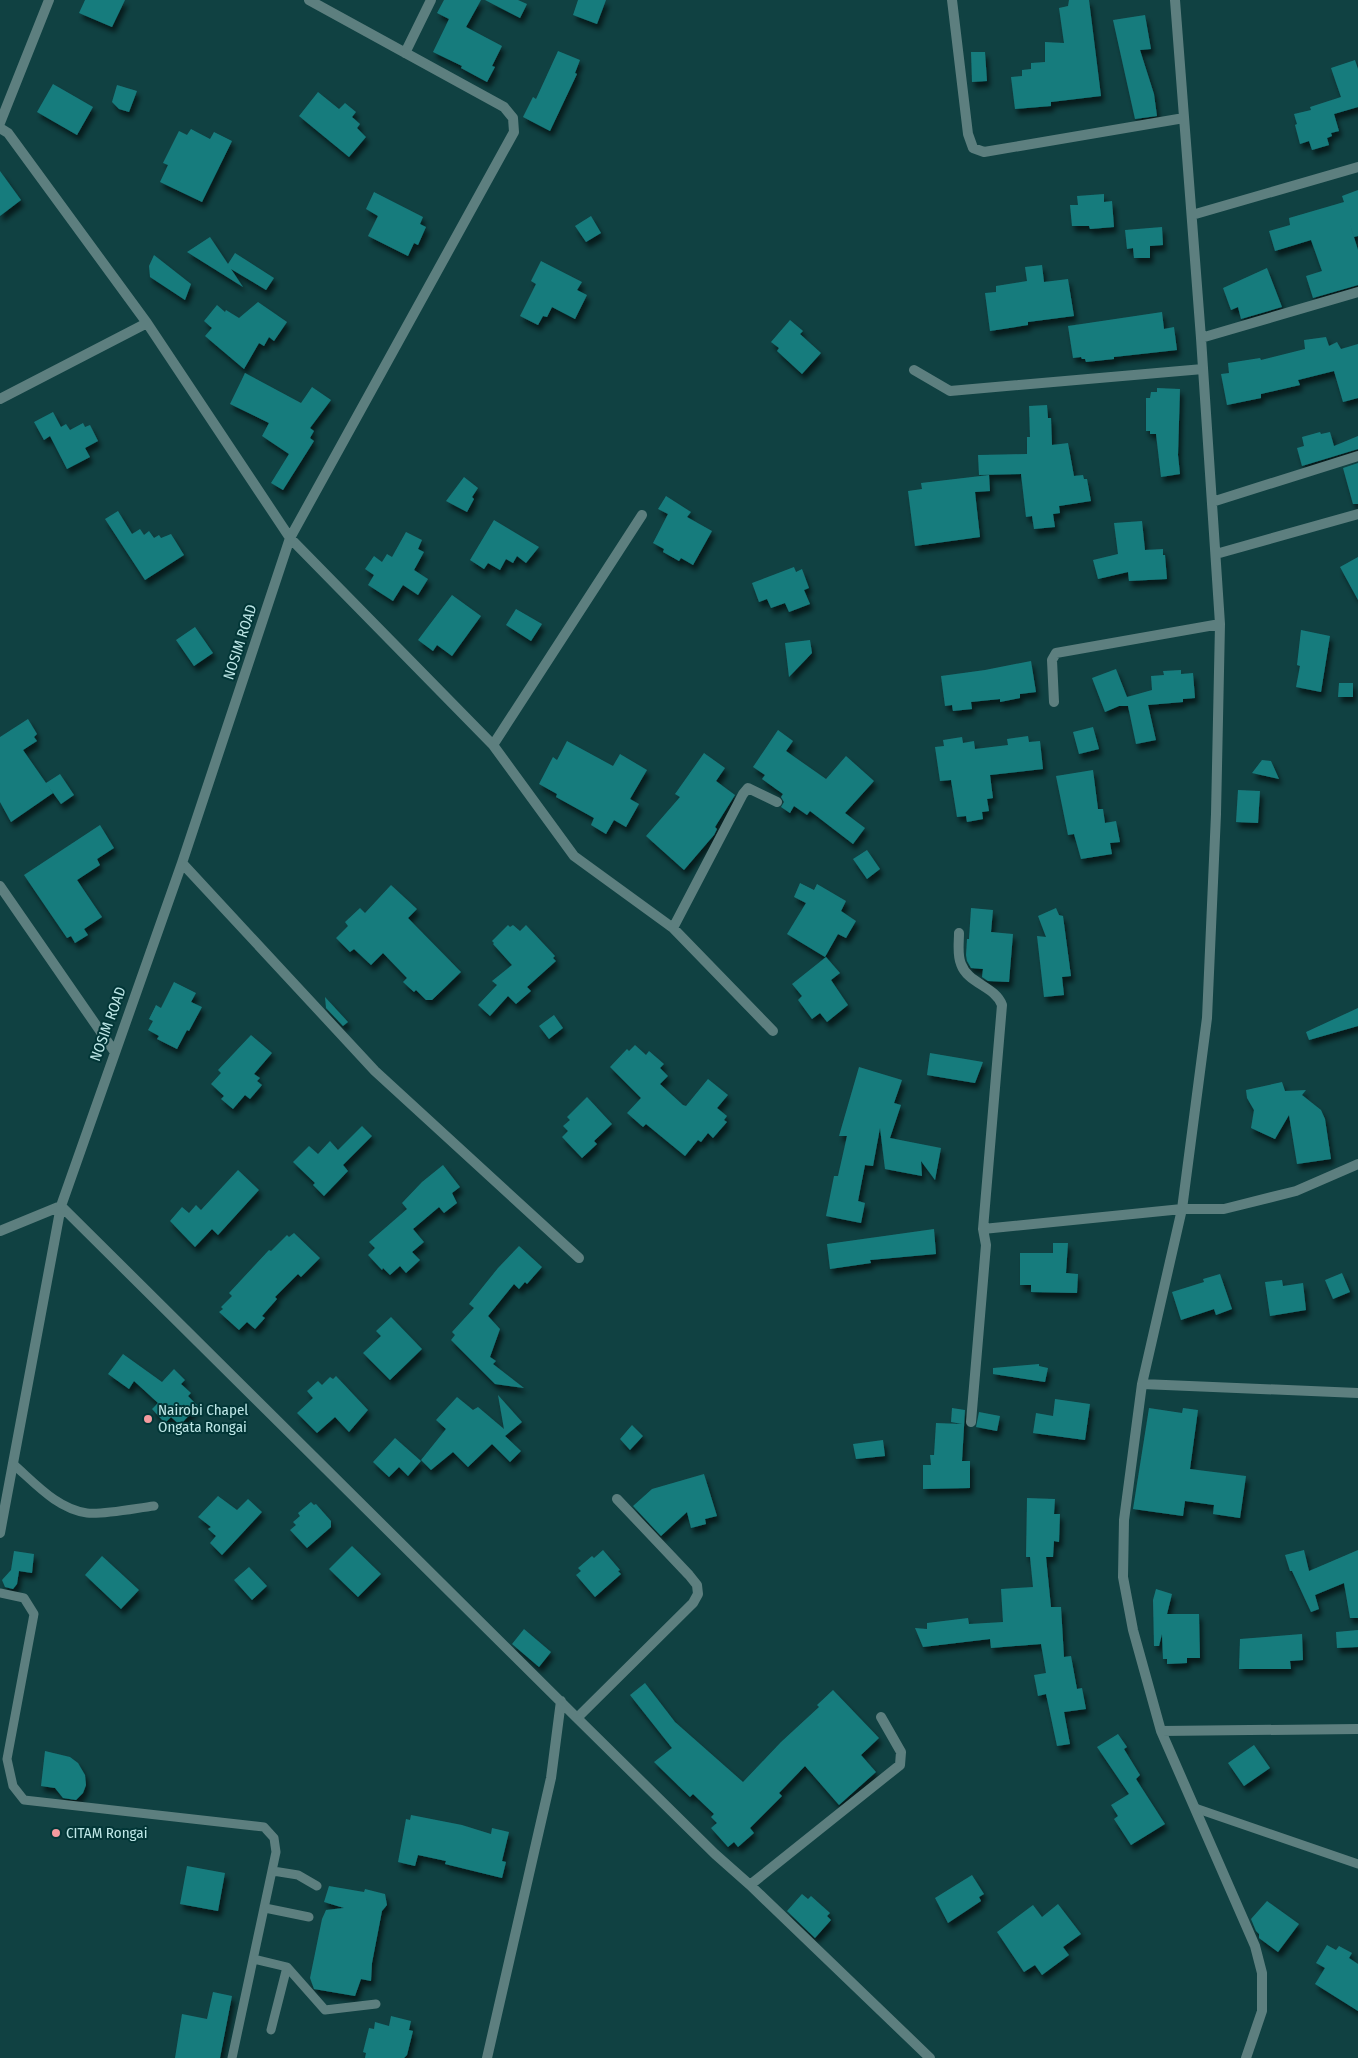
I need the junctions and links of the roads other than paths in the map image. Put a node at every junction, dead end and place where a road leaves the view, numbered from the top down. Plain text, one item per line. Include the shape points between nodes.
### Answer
1 (49, 0) edge
2 (309, 0) edge
3 (431, 0) edge
4 (952, 0) edge
5 (1175, 0) edge
6 (405, 53) junction
7 (1184, 118) junction
8 (0, 123) edge
9 (0, 128) edge
10 (1358, 167) edge
11 (1192, 215) junction
12 (1358, 292) edge
13 (147, 322) junction
14 (1201, 338) junction
15 (1203, 369) junction
16 (914, 370) dead end
17 (0, 399) edge
18 (1358, 456) edge
19 (1212, 502) junction
20 (1358, 514) edge
21 (642, 515) dead end
22 (290, 538) junction
23 (1216, 554) junction
24 (1220, 624) junction
25 (1054, 702) dead end
26 (493, 745) junction
27 (777, 802) dead end
28 (182, 863) junction
29 (0, 886) edge
30 (673, 928) junction
31 (959, 933) dead end
32 (773, 1031) dead end
33 (114, 1051) junction
34 (1358, 1164) edge
35 (62, 1206) junction
36 (1182, 1209) junction
37 (984, 1229) junction
38 (0, 1231) edge
39 (579, 1258) dead end
40 (1142, 1384) junction
41 (1358, 1392) edge
42 (971, 1422) dead end
43 (13, 1464) junction
44 (617, 1499) dead end
45 (154, 1506) dead end
46 (0, 1533) edge
47 (0, 1593) edge
48 (561, 1701) junction
49 (881, 1717) dead end
50 (576, 1718) junction
51 (1358, 1729) edge
52 (1161, 1731) junction
53 (1195, 1808) junction
54 (1358, 1864) edge
55 (273, 1871) junction
56 (750, 1885) junction
57 (317, 1886) dead end
58 (264, 1908) junction
59 (310, 1917) dead end
60 (254, 1959) junction
61 (287, 1967) junction
62 (376, 2004) dead end
63 (271, 2030) dead end
64 (232, 2058) edge
65 (487, 2058) edge
66 (930, 2058) edge
67 (1246, 2058) edge

1 - 8 street
2 - 6 street, NOSIM ROAD
3 - 6 street
4 - 7 street via 968,134 973,148 984,152
5 - 7 street
6 - 22 street, NOSIM ROAD via 504,107 513,118 514,132
7 - 11 street
9 - 13 street via 8,134
10 - 11 street
11 - 14 street
12 - 14 street
13 - 17 street
13 - 22 street
14 - 15 street
15 - 16 street via 950,391
15 - 19 street
18 - 19 street
19 - 23 street
20 - 23 street
21 - 26 street
22 - 26 street
22 - 28 street, NOSIM ROAD
23 - 24 street
24 - 25 street via 1056,653 1052,660
24 - 36 street via 1207,1018
26 - 30 street via 574,856
27 - 30 street via 748,788 742,794
28 - 33 street, NOSIM ROAD
28 - 39 street via 375,1071
29 - 33 street
30 - 32 street
31 - 37 street via 961,965 977,983 998,997 1002,1005
33 - 35 street, NOSIM ROAD
34 - 36 street via 1296,1190 1224,1209
35 - 38 street
35 - 43 street, NOSIM ROAD
35 - 48 street
36 - 37 street
36 - 40 street
37 - 42 street via 986,1244
40 - 41 street
40 - 52 street via 1124,1520 1123,1577 1133,1630
43 - 45 lane via 54,1499 71,1509 89,1513
43 - 46 street, NOSIM ROAD
44 - 50 street via 689,1574 697,1585 698,1594 693,1603
47 - 55 lane via 24,1598 34,1614 7,1759 12,1786 24,1800 264,1827 270,1831 276,1845
48 - 50 street
48 - 65 street via 551,1778
49 - 56 street via 901,1752 900,1765
50 - 56 street
51 - 52 street
52 - 53 street
53 - 54 lane
53 - 67 street via 1255,1946 1262,1973 1262,2011
55 - 57 lane via 298,1874
55 - 58 lane
56 - 66 street
58 - 59 lane
58 - 60 lane
60 - 61 lane
60 - 64 lane
61 - 62 lane via 325,2010
61 - 63 lane

